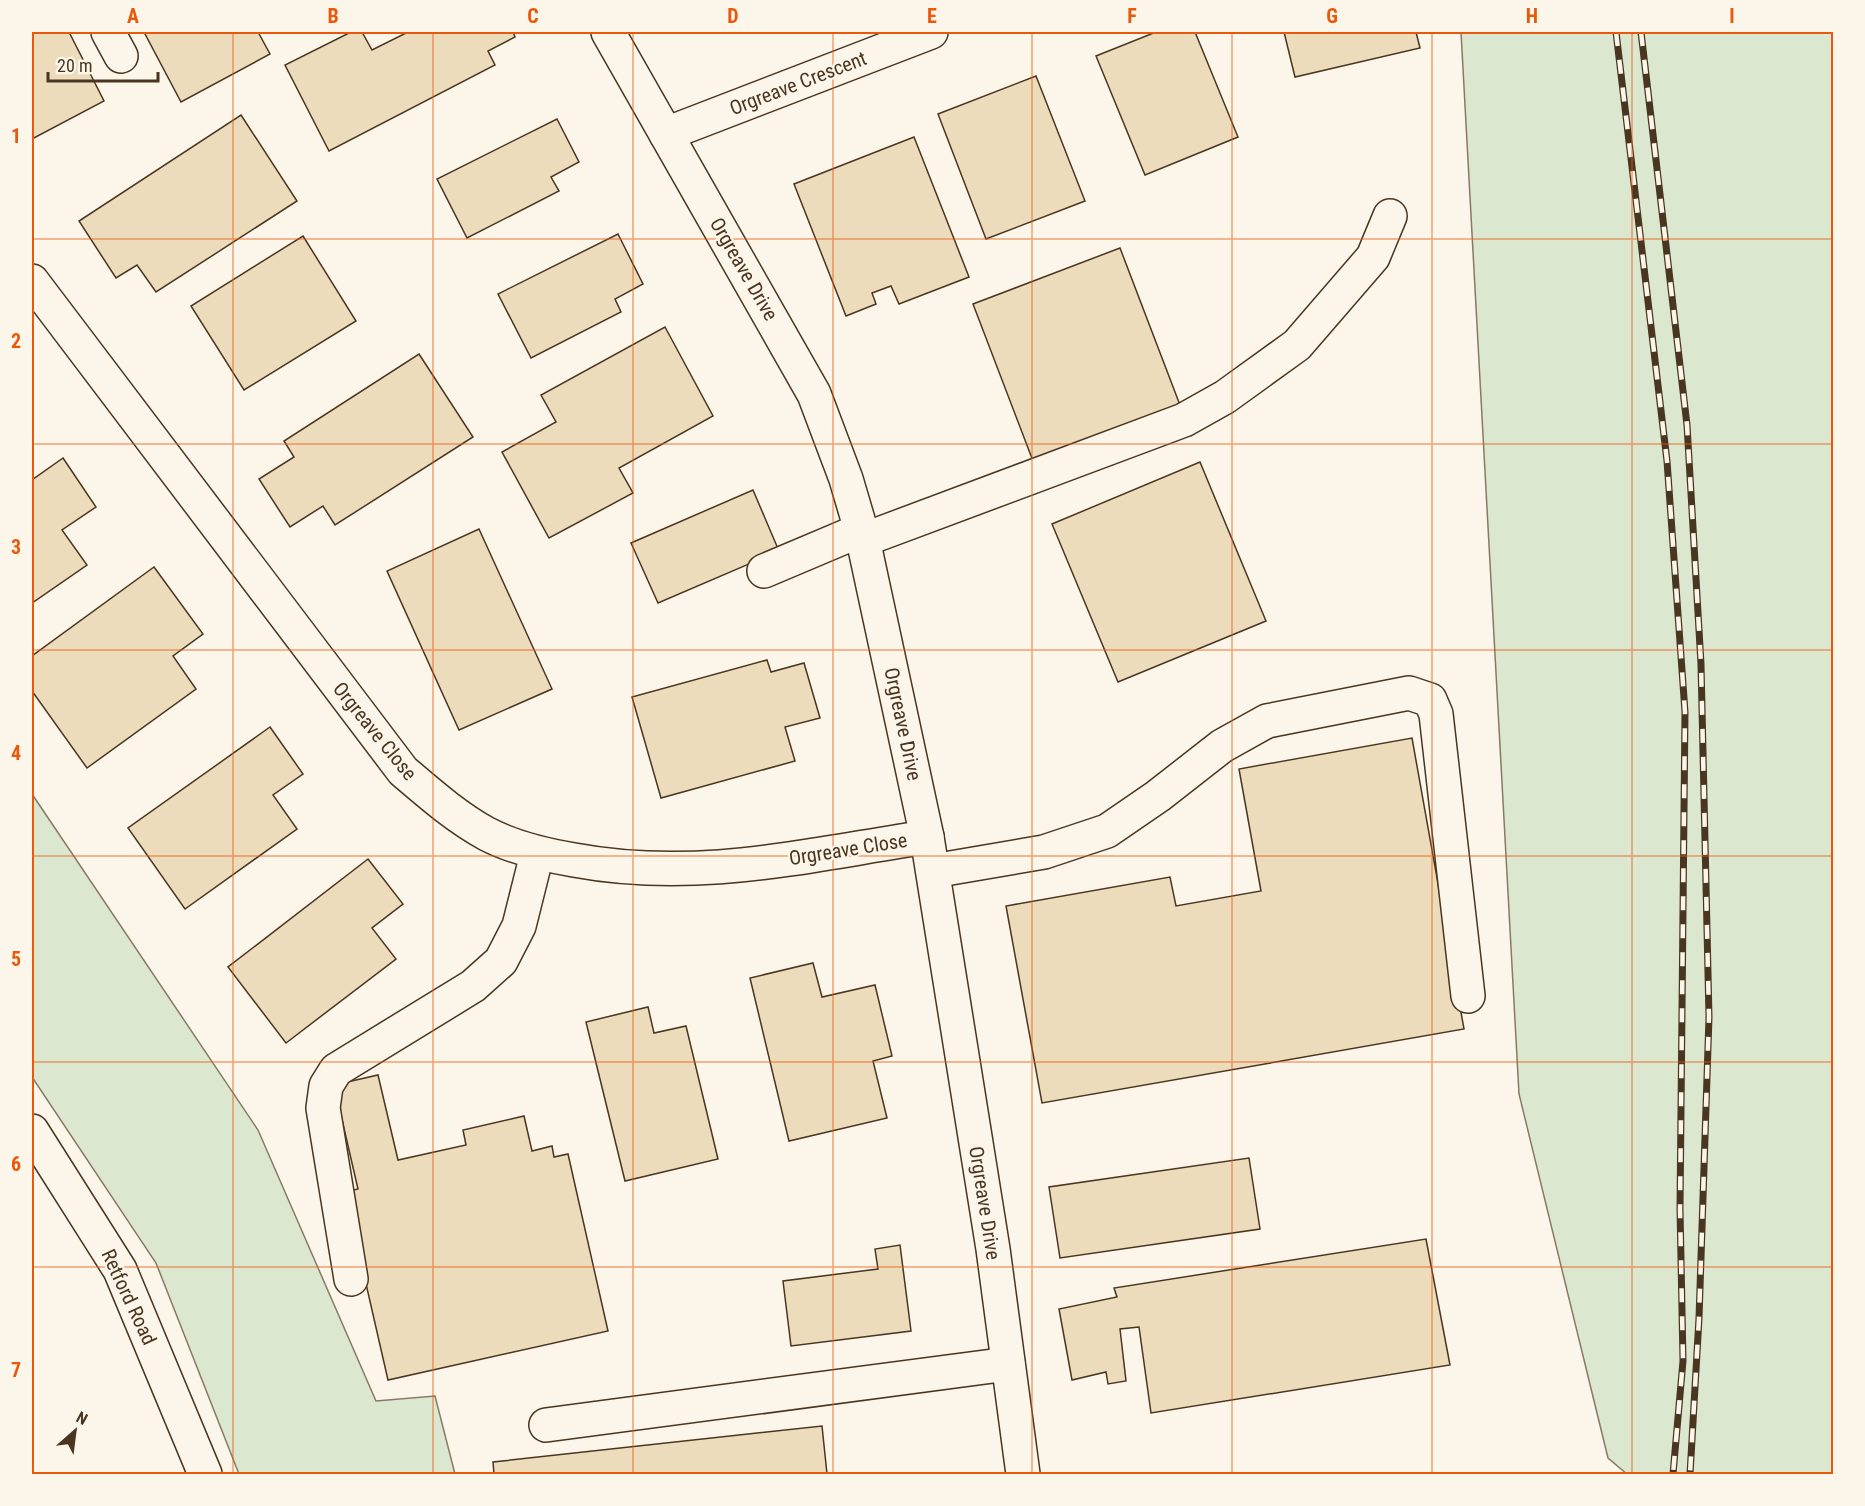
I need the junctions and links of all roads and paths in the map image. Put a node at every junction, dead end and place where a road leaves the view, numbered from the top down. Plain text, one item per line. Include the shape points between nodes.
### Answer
1 (608, 32) edge
2 (931, 32) edge
3 (666, 134) junction
4 (1390, 216) dead end
5 (32, 281) edge
6 (862, 535) junction
7 (764, 571) dead end
8 (927, 837) junction
9 (537, 854) junction
10 (933, 871) junction
11 (1468, 996) dead end
12 (32, 1131) edge
13 (351, 1279) dead end
14 (1008, 1364) junction
15 (546, 1425) dead end
16 (206, 1474) edge
17 (1023, 1474) edge

1 - 3 street, Orgreave Drive
2 - 3 street, Orgreave Crescent
3 - 6 street, Orgreave Drive via 814,394
4 - 6 street via 1373,257 1297,345 1225,397 1184,420
5 - 9 street, Orgreave Close via 403,771 443,806 488,834
6 - 7 street
6 - 8 street, Orgreave Drive
8 - 9 street, Orgreave Close via 730,868 663,871
8 - 10 street, Orgreave Drive
9 - 13 street via 519,926 501,961 473,986 336,1070 326,1086 323,1108
10 - 11 street via 1044,852 1107,831 1222,746 1268,721 1409,693 1430,700 1436,714
10 - 14 street, Orgreave Drive
12 - 16 street, Retford Road via 120,1270
14 - 15 street
14 - 17 street, Orgreave Drive

